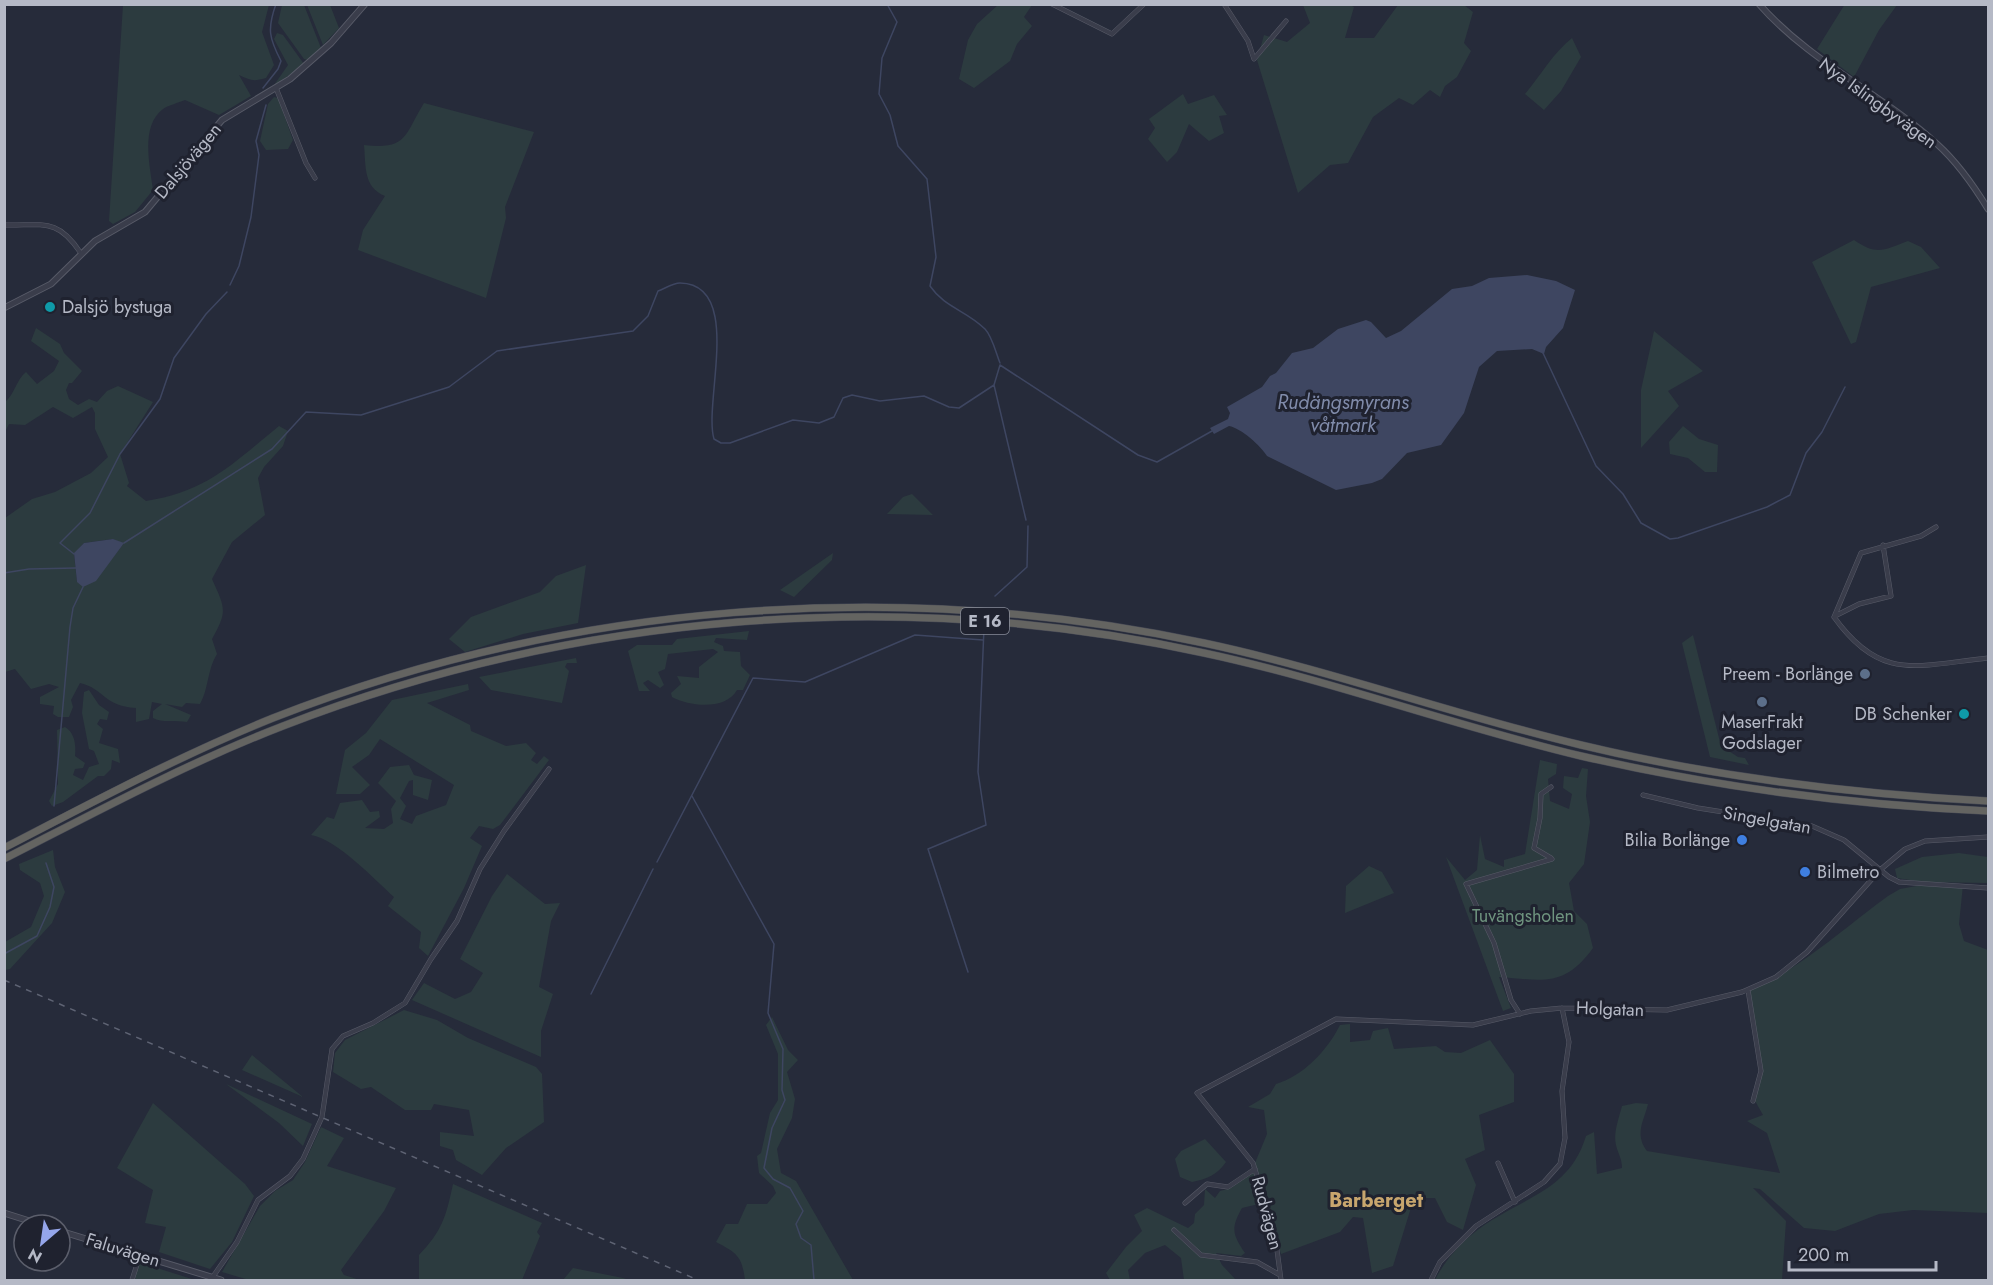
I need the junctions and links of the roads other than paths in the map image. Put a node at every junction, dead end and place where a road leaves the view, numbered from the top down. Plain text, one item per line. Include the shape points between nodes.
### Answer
1 (365, 4) edge
2 (1052, 4) edge
3 (1144, 4) edge
4 (1224, 4) edge
5 (1759, 4) edge
6 (1286, 21) dead end
7 (276, 88) junction
8 (315, 178) dead end
9 (1989, 209) edge
10 (4, 225) edge
11 (80, 252) junction
12 (4, 308) edge
13 (1936, 527) dead end
14 (1882, 545) junction
15 (1834, 617) junction
16 (1989, 658) edge
17 (549, 769) dead end
18 (1551, 787) dead end
19 (1643, 795) dead end
20 (1989, 801) edge
21 (1989, 812) edge
22 (1989, 837) edge
23 (4, 848) edge
24 (4, 859) edge
25 (1880, 870) junction
26 (1989, 888) edge
27 (1748, 990) junction
28 (1562, 1008) junction
29 (1520, 1014) junction
30 (1197, 1093) joint
31 (1753, 1101) dead end
32 (1498, 1162) dead end
33 (1255, 1169) junction
34 (1515, 1202) junction
35 (1185, 1203) dead end
36 (1174, 1230) dead end
37 (72, 1235) edge
38 (140, 1255) junction
39 (213, 1278) junction
40 (1280, 1278) edge
41 (132, 1281) edge
42 (221, 1281) edge
43 (1431, 1281) edge

1 - 7 street, Dalsjövägen via 318,56
2 - 3 street via 1112,34
4 - 6 street via 1248,41 1254,59
5 - 9 street, Nya Islingbyvägen via 1776,24 1819,60 1937,144
7 - 8 street
7 - 11 street, Dalsjövägen via 222,120 145,212
10 - 11 street via 57,227
11 - 12 street, Dalsjövägen via 51,284
13 - 14 street via 1920,536
14 - 15 street via 1857,556
14 - 15 street via 1891,597 1858,604
15 - 16 street via 1851,641 1893,664
17 - 39 street via 480,869 458,921 405,1004 343,1036 332,1049 322,1117 303,1159 290,1176 258,1200
18 - 29 street via 1541,794 1534,848 1552,858 1466,884
19 - 25 street, Singelgatan via 1812,826 1844,840
20 - 23 highway, E 16 via 1884,795 1781,783 1651,760 1516,729 1252,654 1154,633 997,612 848,607 648,621 534,641 397,676 330,697 221,740
21 - 24 highway, E 16 via 1883,805 1648,770 1514,738 1249,663 1151,642 995,622 847,617 777,619 647,632 536,651 401,685 228,748
22 - 25 street, Holgatan via 1925,841 1905,849
25 - 26 street via 1905,884
25 - 27 street, Holgatan via 1807,952 1776,976
27 - 28 street, Holgatan via 1667,1010
27 - 31 street via 1761,1071
28 - 29 street, Holgatan
28 - 34 street via 1569,1042 1562,1091 1564,1153 1554,1173
29 - 30 street, Holgatan via 1473,1025 1336,1019
30 - 33 street, Rudvägen
32 - 34 street
33 - 35 street via 1228,1187 1207,1184
33 - 40 street, Rudvägen via 1275,1235
34 - 43 street via 1476,1226 1440,1262
36 - 40 street via 1201,1255 1257,1262
37 - 38 street, Faluvägen
38 - 39 street, Faluvägen
38 - 41 street
39 - 42 street, Faluvägen

